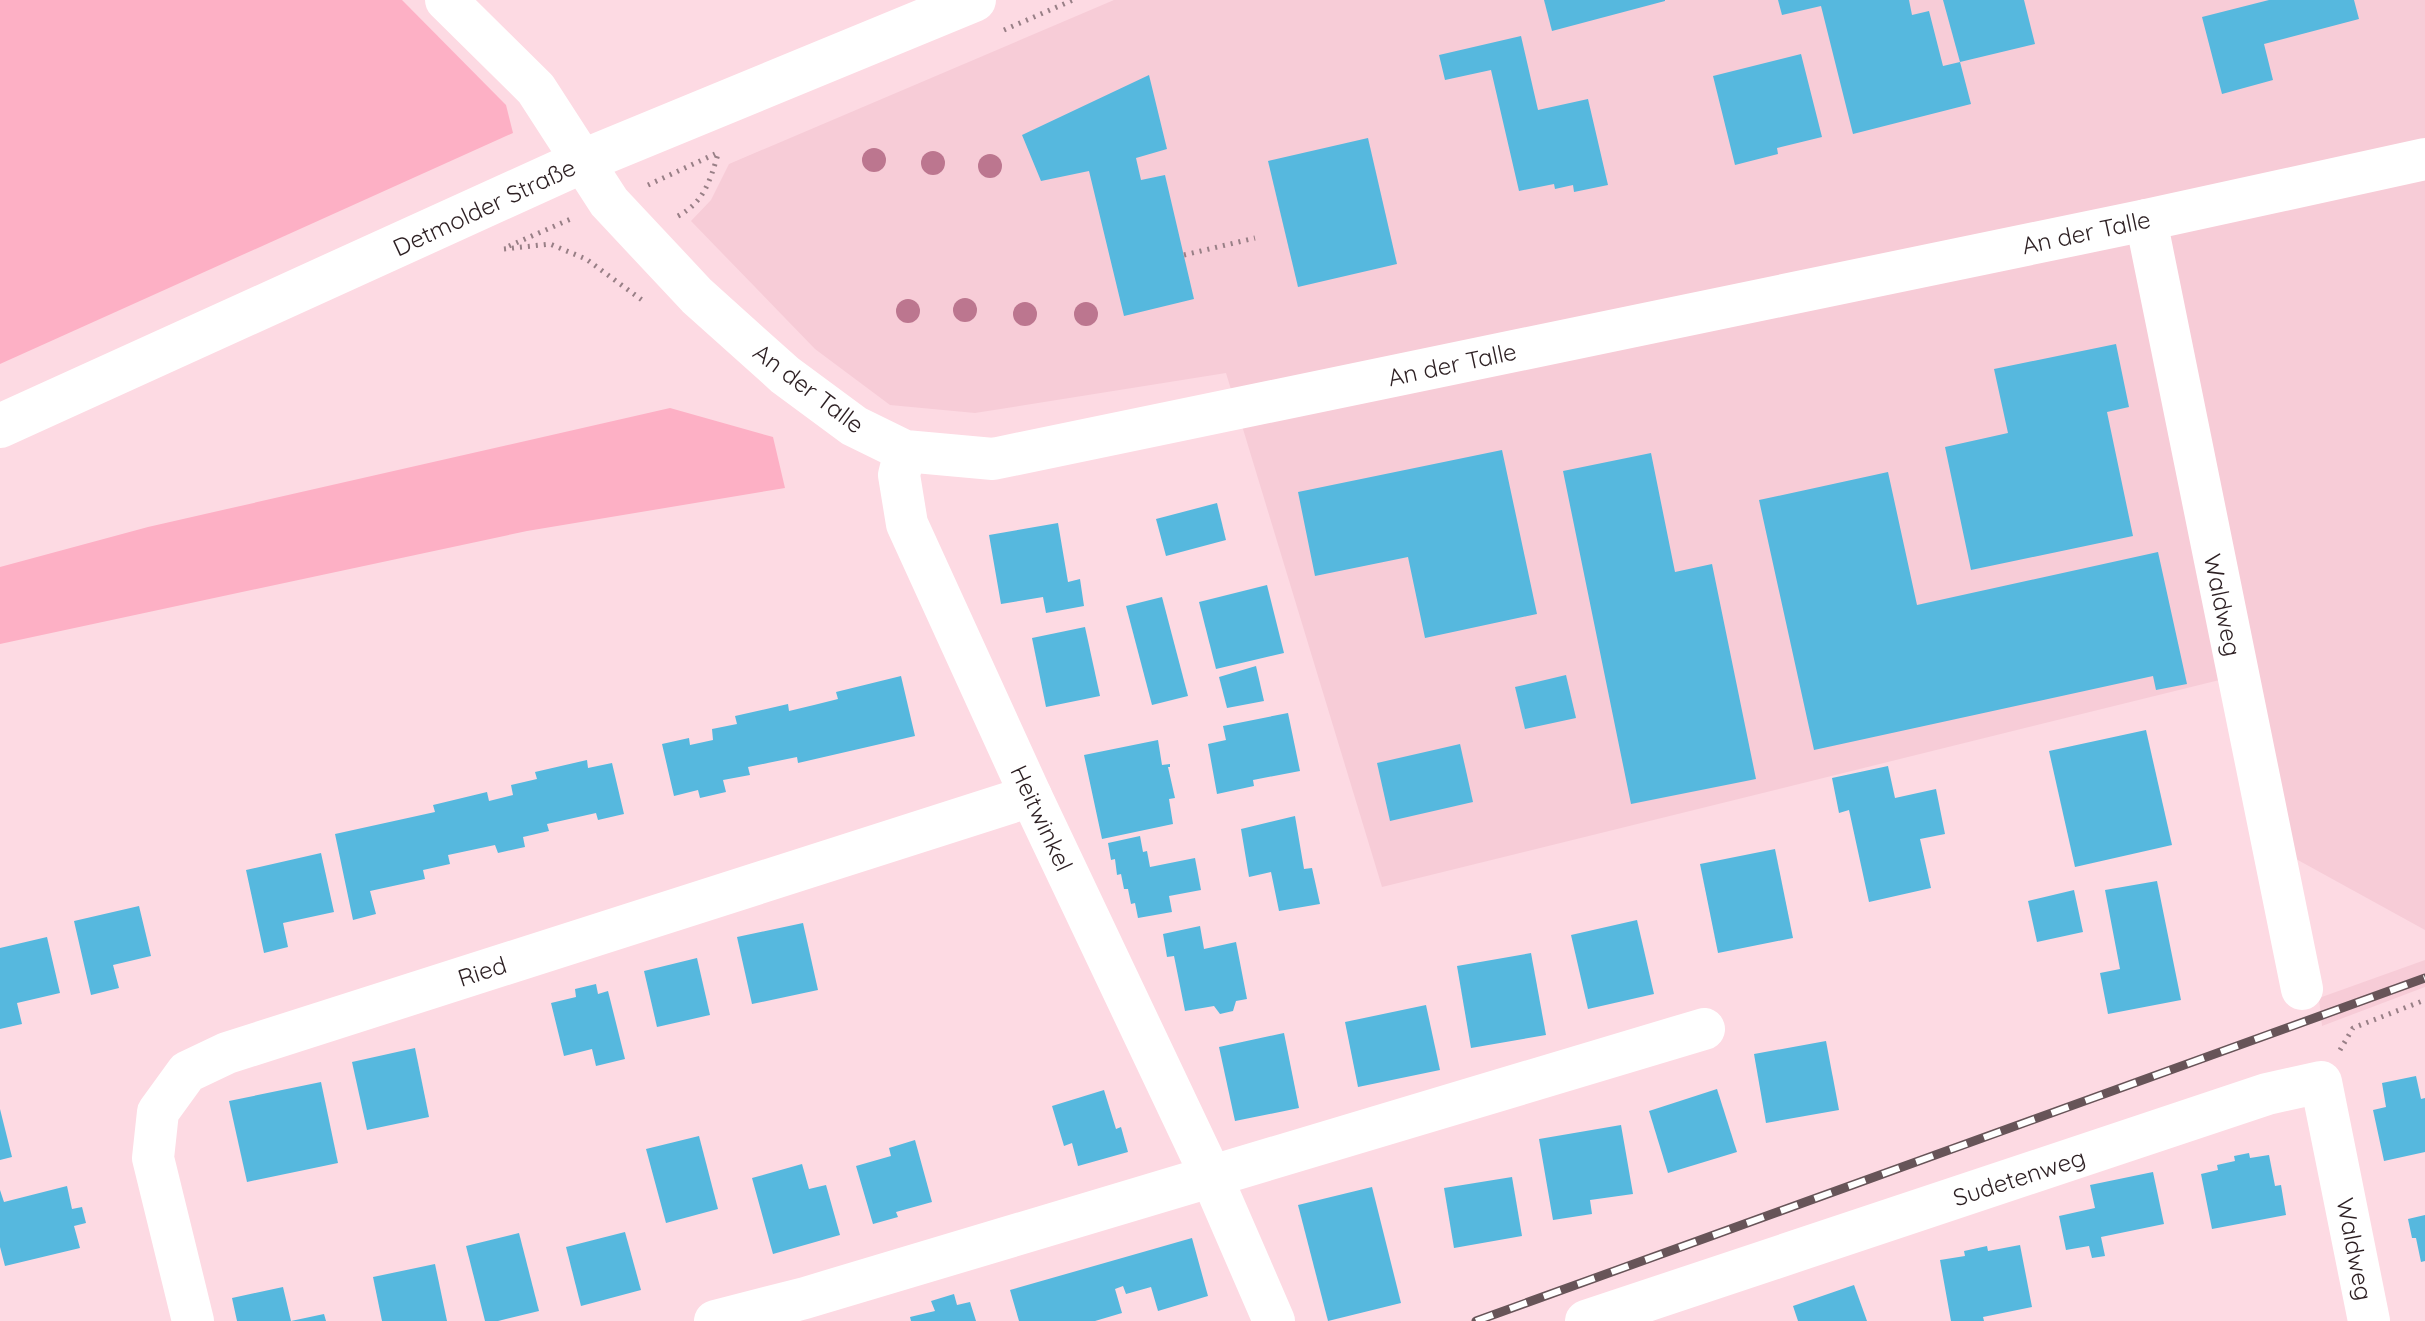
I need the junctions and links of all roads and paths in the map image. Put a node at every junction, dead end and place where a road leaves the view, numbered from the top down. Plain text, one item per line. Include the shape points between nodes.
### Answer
1 (446, 0) edge
2 (974, 0) edge
3 (2425, 159) edge
4 (583, 161) junction
5 (609, 202) junction
6 (2146, 220) junction
7 (1255, 238) dead end
8 (504, 249) dead end
9 (1184, 255) dead end
10 (0, 426) edge
11 (905, 451) junction
12 (1031, 796) junction
13 (2302, 989) dead end
14 (2425, 1000) edge
15 (1704, 1029) dead end
16 (2321, 1082) junction
17 (1212, 1178) junction
18 (193, 1321) edge
19 (715, 1321) edge
20 (1274, 1321) edge
21 (1586, 1321) edge
22 (2369, 1321) edge

1 - 4 street, An der Talle via 536,89
2 - 4 street, Detmolder Straße
3 - 6 street, An der Talle
4 - 5 street, An der Talle
4 - 10 street, Detmolder Straße
5 - 8 path
5 - 11 street, An der Talle via 697,296 785,375 854,426
6 - 11 street, An der Talle via 993,459
6 - 13 street, Waldweg
7 - 9 path
11 - 12 street, Heitwinkel via 899,475 907,524
12 - 17 street, Heitwinkel
12 - 18 street, Ried via 242,1048 187,1072 158,1112 153,1158
14 - 16 path via 2353,1028
15 - 17 street
16 - 21 street, Sudetenweg via 2267,1094
16 - 22 street, Waldweg
17 - 19 street
17 - 20 street, Heitwinkel

